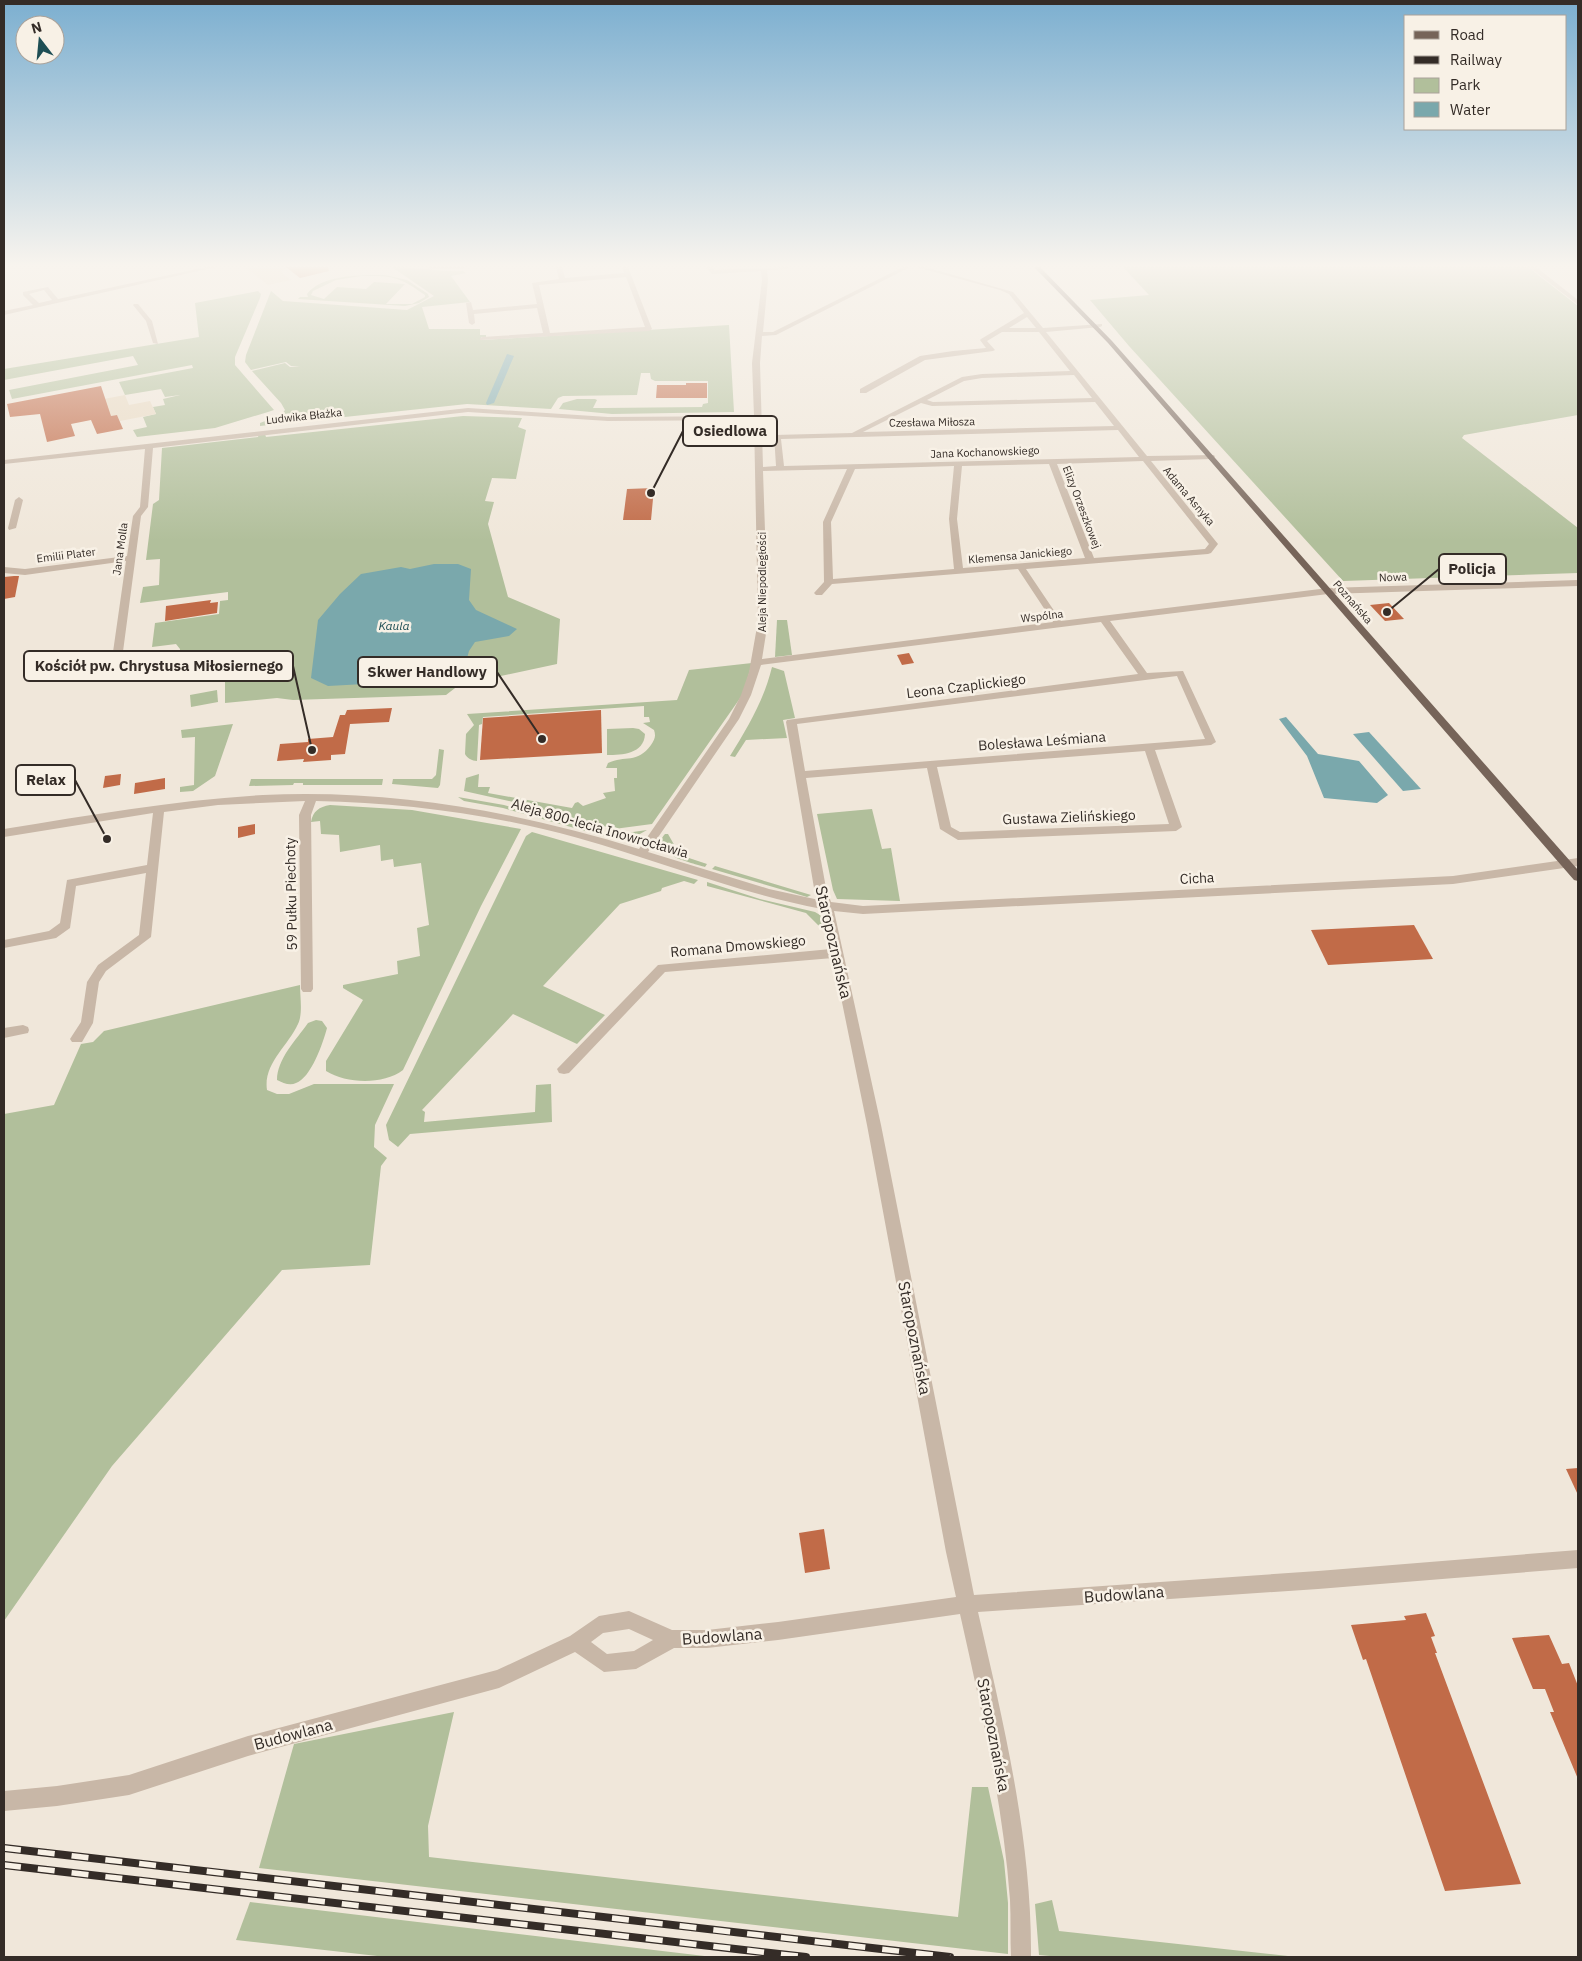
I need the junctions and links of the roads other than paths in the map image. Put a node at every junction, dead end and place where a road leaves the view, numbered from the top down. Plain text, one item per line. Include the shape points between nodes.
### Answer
1 (756, 359) edge
2 (922, 359) edge
3 (1063, 359) edge
4 (1125, 359) edge
5 (1074, 373) junction
6 (863, 391) dead end
7 (920, 400) junction
8 (1096, 400) junction
9 (758, 418) junction
10 (1120, 428) junction
11 (854, 435) junction
12 (149, 444) junction
13 (1211, 457) junction
14 (1144, 459) junction
15 (4, 462) edge
16 (1052, 462) junction
17 (958, 464) junction
18 (852, 467) junction
19 (760, 469) junction
20 (780, 469) junction
21 (19, 500) dead end
22 (12, 528) dead end
23 (1211, 547) joint
24 (130, 558) junction
25 (1090, 560) junction
26 (1020, 566) junction
27 (4, 570) edge
28 (959, 572) junction
29 (830, 582) junction
30 (1578, 583) edge
31 (1328, 591) junction
32 (819, 593) dead end
33 (1104, 619) junction
34 (1059, 625) junction
35 (117, 659) dead end
36 (758, 662) junction
37 (1180, 672) joint
38 (1144, 676) junction
39 (791, 722) joint
40 (1148, 747) junction
41 (931, 764) junction
42 (800, 775) junction
43 (311, 799) junction
44 (159, 809) junction
45 (4, 833) edge
46 (641, 854) junction
47 (1572, 863) edge
48 (153, 868) junction
49 (1578, 877) edge
50 (827, 907) junction
51 (4, 944) edge
52 (838, 952) junction
53 (307, 989) dead end
54 (23, 1030) dead end
55 (4, 1033) edge
56 (77, 1039) dead end
57 (564, 1069) dead end
58 (1578, 1559) edge
59 (967, 1604) junction
60 (672, 1639) junction
61 (576, 1642) junction
62 (4, 1801) edge
63 (1021, 1957) edge

1 - 9 street, Aleja Niepodległości
2 - 6 street
3 - 5 street
4 - 13 main road, Poznańska
5 - 7 street via 969,377
5 - 8 street
7 - 8 street via 932,404
7 - 11 street
8 - 10 street
9 - 12 street, Ludwika Błażka via 608,419 468,410
9 - 19 street, Aleja Niepodległości
10 - 11 street, Czesława Miłosza
10 - 14 street
11 - 20 street, Czesława Miłosza via 777,437
12 - 15 street, Ludwika Błażka
12 - 24 street, Jana Molla via 144,507 137,516
13 - 14 street, Jana Kochanowskiego
13 - 31 main road, Poznańska
14 - 16 street, Jana Kochanowskiego
14 - 23 street, Adama Asnyka via 1214,544
16 - 17 street, Jana Kochanowskiego
16 - 25 street, Elizy Orzeszkowej
17 - 18 street, Jana Kochanowskiego
17 - 28 street via 953,519
18 - 20 street, Jana Kochanowskiego
18 - 29 street via 827,522
19 - 20 street, Jana Kochanowskiego
19 - 36 street, Aleja Niepodległości via 763,621
21 - 22 street
23 - 25 street, Klemensa Janickiego via 1208,551
24 - 27 street, Emilii Plater via 25,572
24 - 35 street, Jana Molla
25 - 26 street, Klemensa Janickiego
26 - 28 street, Klemensa Janickiego
26 - 34 street
28 - 29 street, Klemensa Janickiego
29 - 32 street
30 - 31 street, Nowa
31 - 33 street, Wspólna
31 - 47 main road, Poznańska
33 - 34 street, Wspólna
33 - 38 street
34 - 36 street, Wspólna
36 - 46 street, Aleja Niepodległości via 745,700 734,719
37 - 38 street, Leona Czaplickiego
37 - 40 street, Bolesława Leśmiana via 1211,742
38 - 39 street, Leona Czaplickiego
39 - 42 street, Staropoznańska
40 - 41 street, Bolesława Leśmiana
40 - 41 street, Gustawa Zielińskiego via 1176,827 958,836 946,829
41 - 42 street, Bolesława Leśmiana
42 - 50 street, Staropoznańska via 820,888
43 - 44 street, Aleja 800-lecia Inowrocławia via 235,801
43 - 46 street, Aleja 800-lecia Inowrocławia via 410,803 476,812 537,824
43 - 53 street, 59 Pułku Piechoty via 305,815
44 - 45 street, Aleja 800-lecia Inowrocławia
44 - 48 street
46 - 50 street, Aleja 800-lecia Inowrocławia via 771,894
47 - 49 main road, Poznańska
47 - 50 street, Cicha via 1453,880 893,909
48 - 51 street via 71,883 66,925 52,935
48 - 56 street via 145,937 102,968 93,982 87,1023
50 - 52 street, Staropoznańska
52 - 57 street, Romana Dmowskiego via 662,968
52 - 59 street, Staropoznańska
54 - 55 street
58 - 59 street, Budowlana
59 - 60 street, Budowlana via 778,1631 708,1639
59 - 63 street, Staropoznańska via 1011,1825 1020,1900
60 - 61 street, Budowlana via 629,1620 599,1625
60 - 61 street, Budowlana via 636,1660 604,1663
61 - 62 street, Budowlana via 499,1678 248,1746 128,1785

